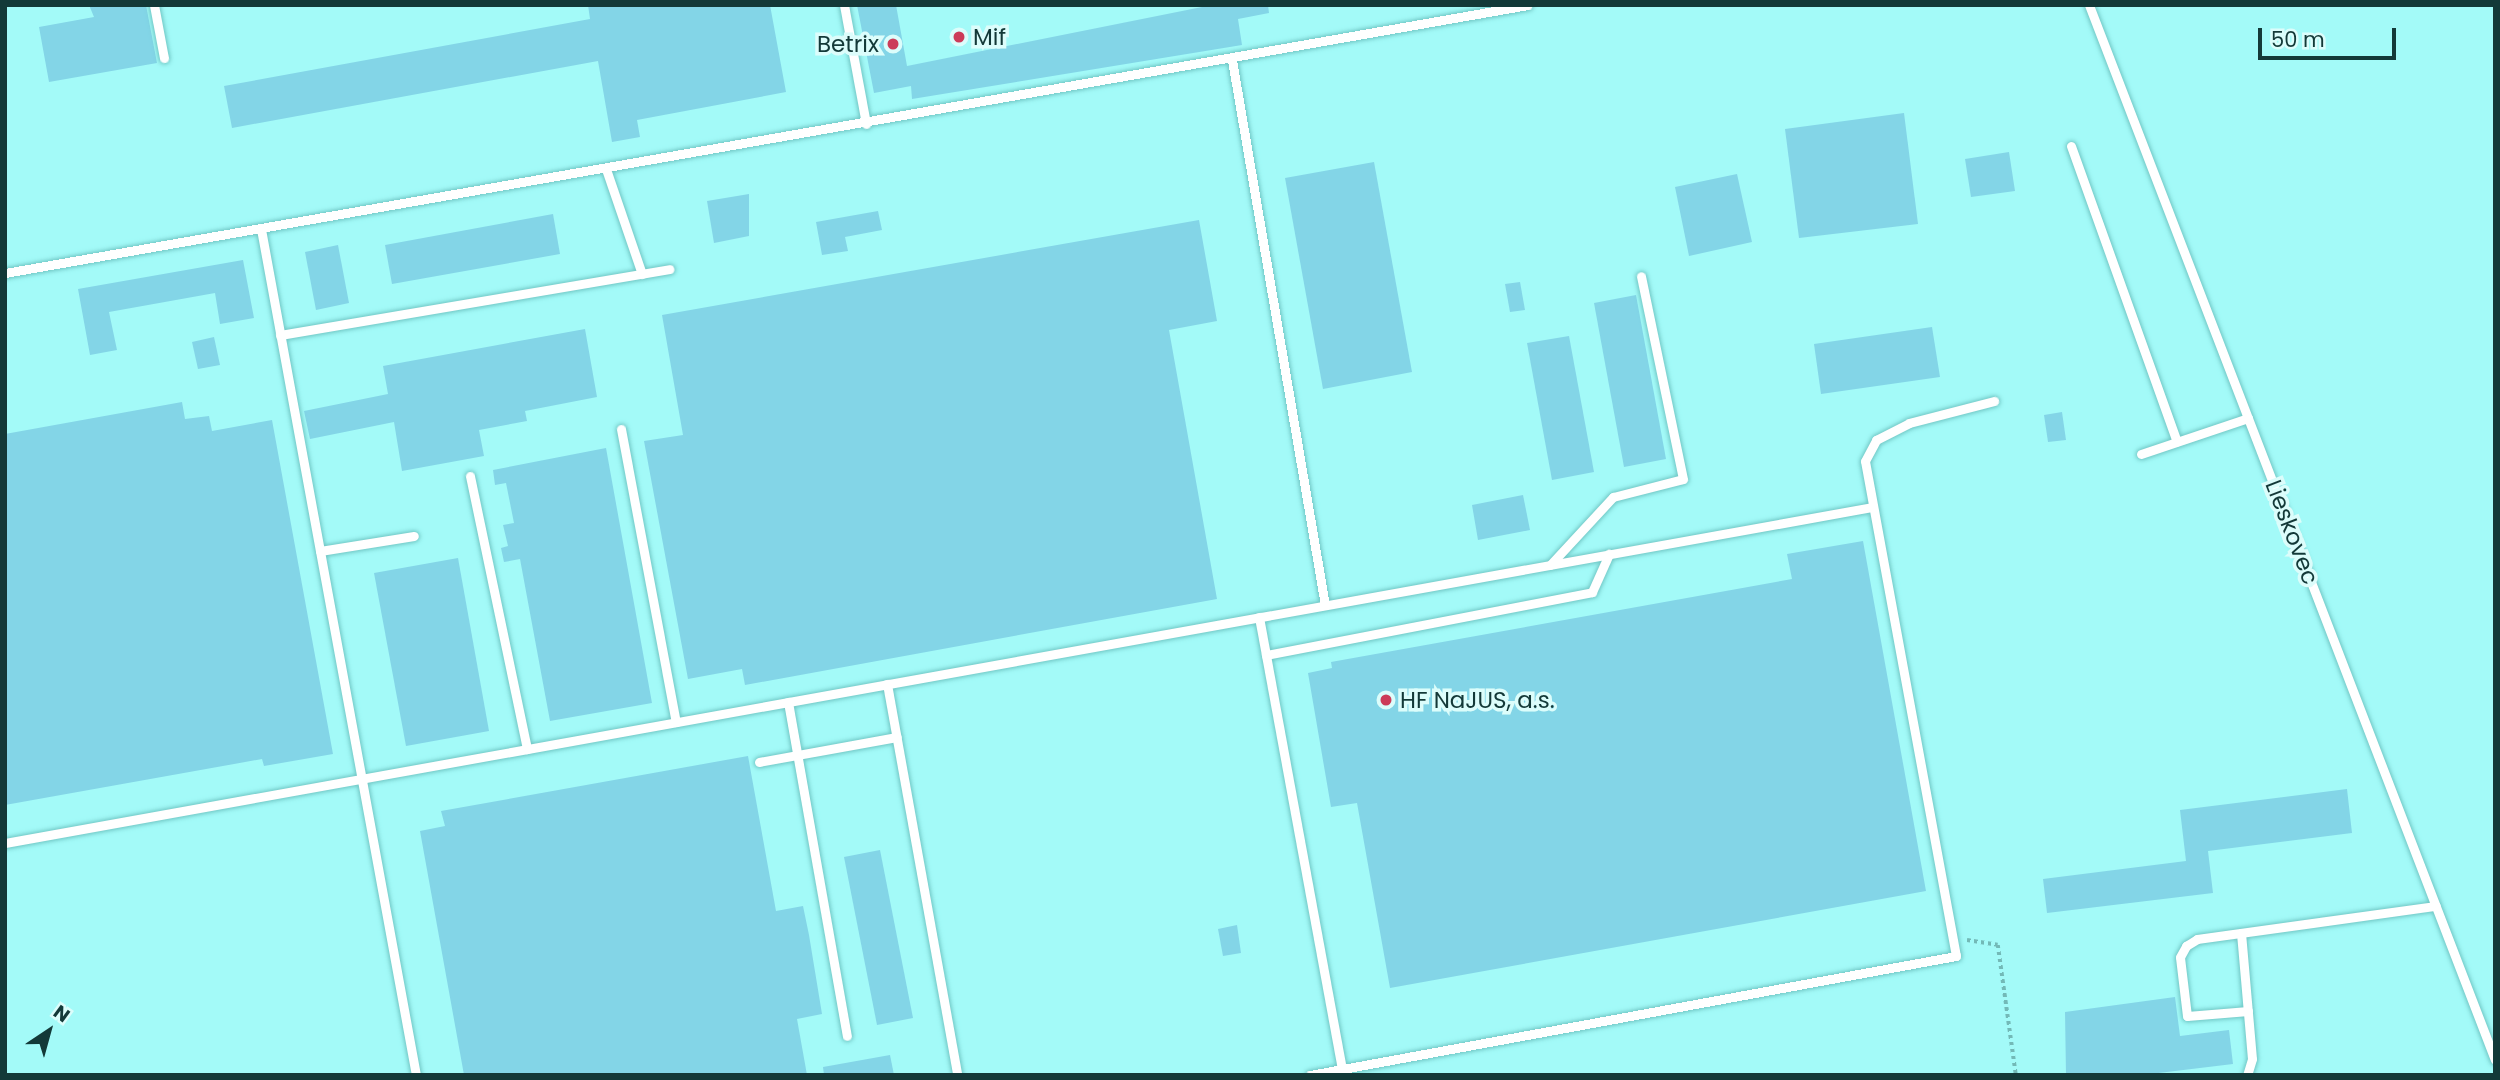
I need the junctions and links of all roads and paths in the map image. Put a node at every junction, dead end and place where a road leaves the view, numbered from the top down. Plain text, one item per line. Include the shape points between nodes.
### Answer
1 (154, 5) edge
2 (844, 5) edge
3 (1528, 5) edge
4 (2089, 5) edge
5 (163, 58) dead end
6 (1232, 60) junction
7 (866, 124) junction
8 (2071, 146) dead end
9 (606, 169) junction
10 (261, 229) junction
11 (669, 269) dead end
12 (5, 274) edge
13 (642, 274) junction
14 (1641, 275) dead end
15 (280, 335) junction
16 (1994, 401) dead end
17 (2248, 418) junction
18 (621, 429) dead end
19 (2177, 442) junction
20 (2141, 454) dead end
21 (470, 476) dead end
22 (1873, 506) junction
23 (415, 536) dead end
24 (320, 551) junction
25 (1609, 554) junction
26 (1550, 565) junction
27 (1325, 605) junction
28 (1259, 617) junction
29 (1266, 655) junction
30 (887, 684) junction
31 (788, 702) junction
32 (676, 722) junction
33 (897, 737) junction
34 (527, 749) junction
35 (797, 755) junction
36 (759, 762) dead end
37 (362, 779) junction
38 (5, 843) edge
39 (2436, 906) junction
40 (2241, 933) junction
41 (1952, 938) junction
42 (2248, 1011) junction
43 (847, 1036) dead end
44 (2495, 1060) edge
45 (1342, 1069) junction
46 (416, 1075) edge
47 (957, 1075) edge
48 (1310, 1075) edge
49 (2016, 1075) edge
50 (2247, 1075) edge

1 - 5 lane
2 - 7 lane
3 - 6 lane
4 - 17 lane, Lieskovec
6 - 7 lane
6 - 27 lane
7 - 9 lane
8 - 19 lane
9 - 10 lane
9 - 13 lane
10 - 12 lane
10 - 15 lane
11 - 13 lane
13 - 15 lane
14 - 26 lane via 1683,479 1613,497
15 - 24 lane
16 - 22 lane via 1909,423 1876,440 1865,461
17 - 19 lane
17 - 39 lane, Lieskovec
18 - 32 lane
19 - 20 lane
21 - 34 lane
22 - 25 lane
22 - 41 lane
23 - 24 lane
24 - 37 lane
25 - 26 lane
25 - 29 lane via 1592,592
26 - 27 lane
27 - 28 lane
28 - 29 lane
28 - 30 lane
29 - 45 lane
30 - 31 lane
30 - 33 lane
31 - 32 lane
31 - 35 lane
32 - 34 lane
33 - 35 lane
33 - 47 lane
34 - 37 lane
35 - 36 lane
35 - 43 lane
37 - 38 lane
37 - 46 lane
39 - 40 lane
39 - 44 lane, Lieskovec
40 - 42 lane
40 - 42 lane via 2197,939 2180,957 2187,1016
41 - 45 lane via 1956,956
41 - 49 path via 1998,945
42 - 50 lane via 2252,1059
45 - 48 lane

